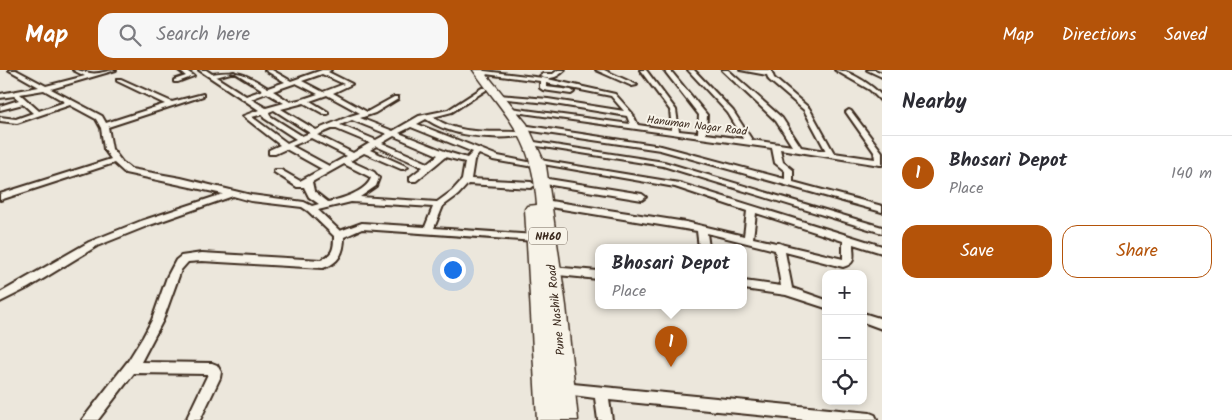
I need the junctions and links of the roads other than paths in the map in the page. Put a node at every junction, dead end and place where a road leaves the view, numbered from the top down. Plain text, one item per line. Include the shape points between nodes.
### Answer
1 (12, 70) edge
2 (76, 70) edge
3 (113, 70) edge
4 (181, 70) edge
5 (202, 70) edge
6 (234, 70) edge
7 (268, 70) edge
8 (303, 70) edge
9 (475, 70) edge
10 (562, 70) edge
11 (599, 70) edge
12 (643, 70) edge
13 (667, 70) edge
14 (691, 70) edge
15 (725, 70) edge
16 (737, 70) edge
17 (744, 70) edge
18 (838, 70) edge
19 (326, 71) edge
20 (768, 71) edge
21 (872, 71) edge
22 (882, 74) edge
23 (313, 75) junction
24 (92, 76) junction
25 (212, 76) junction
26 (118, 80) dead end
27 (540, 80) junction
28 (176, 81) dead end
29 (294, 82) junction
30 (634, 85) dead end
31 (46, 88) junction
32 (872, 89) junction
33 (269, 91) junction
34 (882, 91) edge
35 (325, 93) junction
36 (16, 94) junction
37 (201, 95) dead end
38 (0, 96) edge
39 (246, 98) junction
40 (396, 98) dead end
41 (498, 98) junction
42 (609, 99) dead end
43 (882, 100) edge
44 (24, 101) junction
45 (305, 101) junction
46 (71, 102) junction
47 (289, 104) junction
48 (172, 105) junction
49 (0, 108) edge
50 (275, 108) junction
51 (35, 111) junction
52 (266, 112) junction
53 (849, 112) dead end
54 (326, 113) dead end
55 (366, 114) junction
56 (630, 114) junction
57 (352, 117) junction
58 (428, 117) junction
59 (0, 119) edge
60 (411, 124) junction
61 (334, 125) junction
62 (104, 126) junction
63 (635, 128) junction
64 (676, 133) junction
65 (313, 134) junction
66 (392, 134) junction
67 (523, 135) junction
68 (702, 136) junction
69 (302, 139) junction
70 (750, 142) junction
71 (374, 143) junction
72 (286, 146) junction
73 (776, 146) junction
74 (798, 149) junction
75 (363, 150) junction
76 (478, 151) junction
77 (272, 152) dead end
78 (444, 154) junction
79 (831, 154) junction
80 (352, 155) junction
81 (116, 160) junction
82 (343, 160) junction
83 (469, 161) junction
84 (533, 162) junction
85 (881, 163) edge
86 (428, 166) junction
87 (404, 168) dead end
88 (328, 169) junction
89 (278, 172) dead end
90 (413, 179) dead end
91 (308, 180) junction
92 (466, 181) junction
93 (537, 183) junction
94 (789, 183) junction
95 (232, 194) junction
96 (0, 197) edge
97 (642, 197) dead end
98 (351, 199) junction
99 (544, 203) junction
100 (326, 205) junction
101 (438, 205) junction
102 (311, 209) junction
103 (752, 209) junction
104 (882, 209) edge
105 (702, 228) junction
106 (882, 230) edge
107 (428, 231) junction
108 (339, 236) junction
109 (737, 236) junction
110 (536, 238) junction
111 (748, 239) junction
112 (848, 239) junction
113 (704, 244) edge
114 (738, 244) edge
115 (779, 246) junction
116 (882, 250) edge
117 (552, 271) junction
118 (595, 275) edge
119 (747, 285) edge
120 (787, 291) junction
121 (0, 298) edge
122 (822, 303) edge
123 (867, 318) edge
124 (882, 324) edge
125 (130, 367) junction
126 (556, 388) junction
127 (600, 392) junction
128 (823, 418) edge
129 (89, 420) edge
130 (193, 420) edge
131 (549, 420) edge
132 (566, 420) edge
133 (605, 420) edge
134 (870, 420) edge

1 - 31 street
2 - 24 street
3 - 24 street
4 - 28 street via 190,76
5 - 25 street
6 - 25 street
6 - 33 street
7 - 29 street
8 - 23 street
9 - 27 street
9 - 41 highway, Pune Nashik Road / NH60
10 - 27 street via 555,76 546,75
11 - 30 street
12 - 64 street via 675,114
13 - 68 street via 703,115
14 - 70 street via 731,112
15 - 16 street
15 - 74 street via 779,120
17 - 20 street
18 - 32 street
19 - 23 street
19 - 35 street via 349,84
20 - 79 street via 777,84 807,110
21 - 22 street
23 - 29 street
24 - 31 street
25 - 39 street
26 - 48 street
27 - 42 street via 543,88
27 - 56 street via 613,95
29 - 33 street
29 - 35 street
31 - 36 street
31 - 46 street
32 - 34 street
32 - 43 street
33 - 39 street
33 - 47 street
35 - 45 street
35 - 55 street
36 - 38 street
36 - 44 street
37 - 48 street
39 - 52 street
40 - 55 street
41 - 56 street via 556,100 568,106
41 - 58 street
41 - 63 street, Hanuman Nagar Road
41 - 67 highway, Pune Nashik Road / NH60
41 - 67 highway, Pune Nashik Road / NH60
44 - 49 street
44 - 51 street
45 - 47 street
45 - 54 street
46 - 51 street
46 - 62 street via 99,118
47 - 50 street
48 - 62 street
50 - 52 street
50 - 65 street
51 - 59 street
52 - 69 street via 266,117
52 - 72 street via 247,116
53 - 85 street via 878,152
55 - 57 street
56 - 63 street
57 - 61 street
57 - 66 street
58 - 60 street
58 - 67 street via 452,130
60 - 66 street
60 - 76 street
61 - 65 street
61 - 71 street
62 - 81 street via 108,149
63 - 64 street, Hanuman Nagar Road
64 - 68 street, Hanuman Nagar Road
65 - 69 street
65 - 80 street
66 - 71 street
66 - 78 street
67 - 84 highway, Pune Nashik Road / NH60
67 - 94 street via 661,148
67 - 106 street via 664,164
68 - 70 street, Hanuman Nagar Road
69 - 72 street
70 - 73 street, Hanuman Nagar Road
71 - 75 street
71 - 86 street
72 - 77 street
72 - 88 street
73 - 74 street, Hanuman Nagar Road
73 - 94 street via 779,163 789,170
74 - 79 street, Hanuman Nagar Road
75 - 80 street
75 - 87 street
76 - 83 street
76 - 84 street via 501,160
78 - 83 street
78 - 86 street
79 - 85 street, Hanuman Nagar Road
80 - 82 street
81 - 95 street via 134,173
81 - 96 street
82 - 88 street
82 - 98 street via 375,178 373,184
83 - 92 street
84 - 93 highway, Pune Nashik Road / NH60
84 - 103 street via 676,185
86 - 90 street
88 - 91 street
89 - 91 street via 300,185
91 - 100 street via 309,192
92 - 93 street
92 - 101 street
93 - 97 street
93 - 99 highway, Pune Nashik Road / NH60
93 - 110 highway, Pune Nashik Road / NH60
94 - 104 street
95 - 102 street via 296,203
95 - 121 street via 93,244
98 - 100 street
98 - 101 street
99 - 105 street
99 - 117 highway, Pune Nashik Road / NH60
100 - 102 street
101 - 107 street
102 - 108 street
103 - 111 street
103 - 112 street
105 - 109 street
105 - 113 street
107 - 108 street via 362,226
107 - 110 street
108 - 125 street via 336,257 323,264 202,257 185,259 178,266 154,327
109 - 111 street
109 - 114 street
110 - 126 highway, Pune Nashik Road / NH60
111 - 115 street
112 - 115 street via 847,263
112 - 116 street
115 - 120 street
117 - 118 street
117 - 126 highway, Pune Nashik Road / NH60
119 - 120 street
120 - 122 street
123 - 124 street
125 - 129 street
125 - 130 street via 212,369 215,372 213,378
126 - 127 street
126 - 131 highway, Pune Nashik Road / NH60
126 - 132 highway, Pune Nashik Road / NH60
127 - 128 street
127 - 133 street
128 - 134 street

